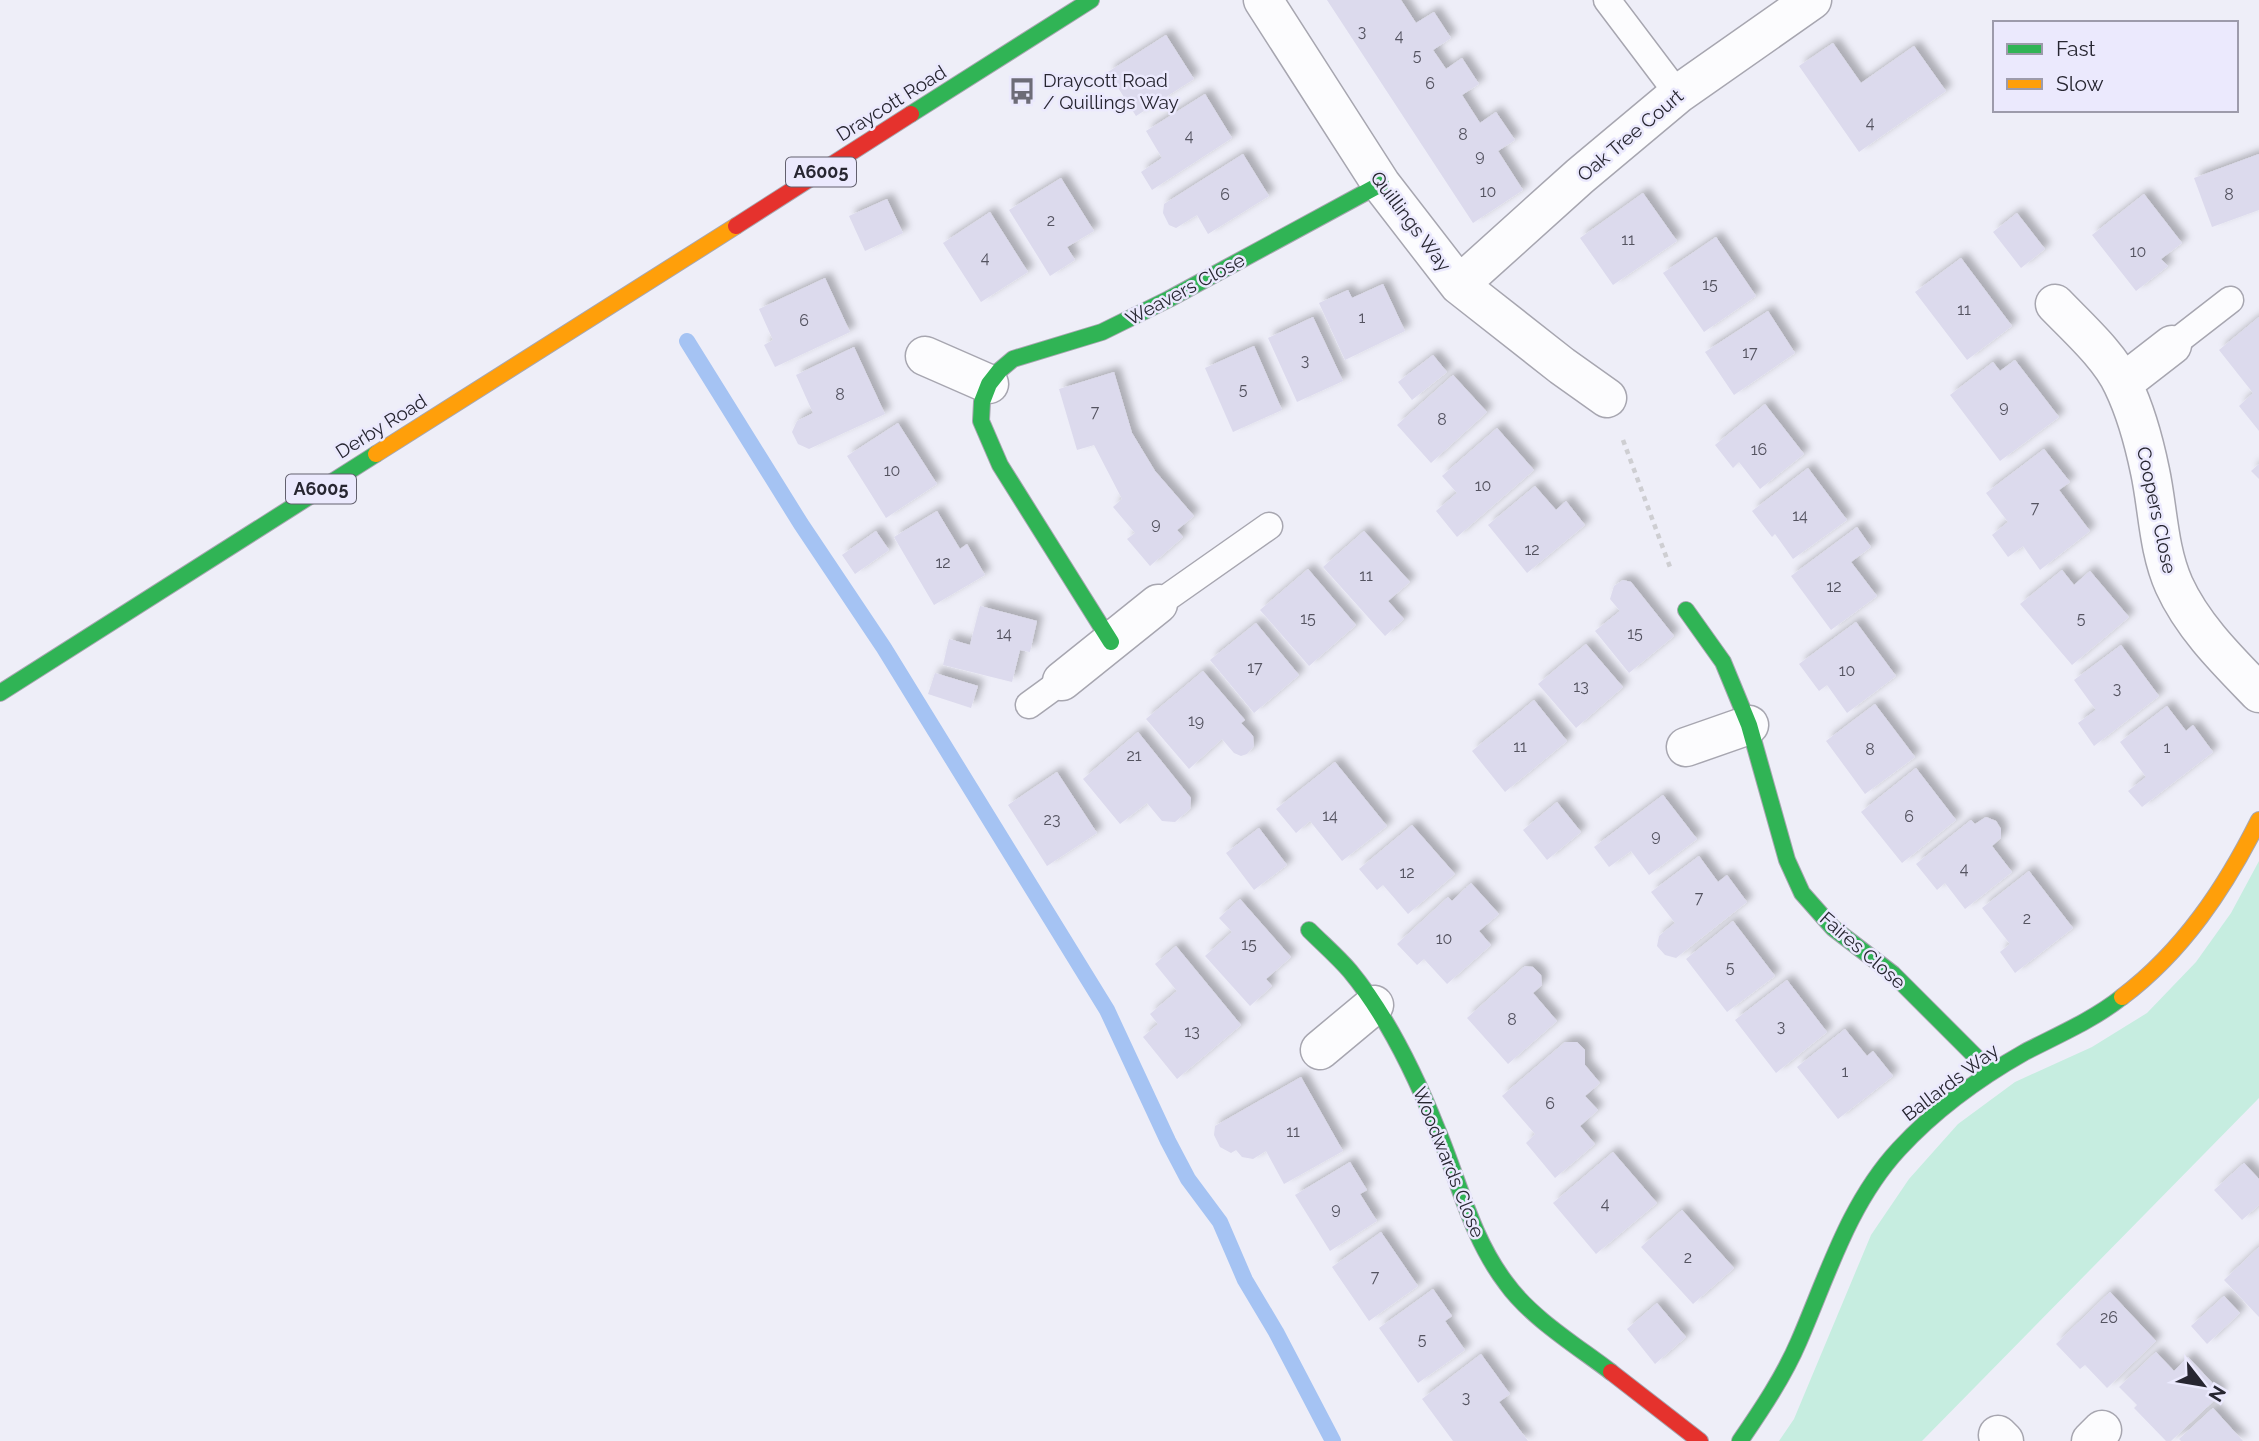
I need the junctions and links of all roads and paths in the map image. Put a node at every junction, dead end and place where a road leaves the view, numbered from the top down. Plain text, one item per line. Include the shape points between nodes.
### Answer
1 (1091, 0) edge
2 (1263, 0) edge
3 (1606, 0) edge
4 (1812, 0) edge
5 (1678, 94) junction
6 (1381, 184) junction
7 (643, 285) joint
8 (1459, 285) junction
9 (2230, 300) dead end
10 (2055, 304) dead end
11 (2172, 345) joint
12 (925, 356) dead end
13 (2123, 383) junction
14 (989, 384) junction
15 (1607, 398) joint
16 (1269, 526) dead end
17 (1158, 604) joint
18 (1686, 610) joint
19 (1111, 642) junction
20 (1062, 681) joint
21 (0, 693) edge
22 (2259, 693) edge
23 (1029, 705) dead end
24 (1749, 725) junction
25 (1686, 747) dead end
26 (2259, 820) edge
27 (1309, 930) dead end
28 (1374, 1005) junction
29 (1320, 1050) dead end
30 (1991, 1072) junction
31 (1700, 1441) edge
32 (1740, 1441) edge

1 - 7 street, Draycott Road / A6005
2 - 6 street, Quillings Way
3 - 5 lane
4 - 5 street, Oak Tree Court
5 - 8 street, Oak Tree Court
6 - 8 street, Quillings Way
6 - 14 street, Weavers Close via 1102,332 1013,359
7 - 21 street, Derby Road / A6005
8 - 15 street, Quillings Way
9 - 11 lane
10 - 13 street, Coopers Close
11 - 13 street
12 - 14 street
13 - 22 street, Coopers Close via 2137,419 2174,584 2193,618
14 - 19 street via 981,421 1000,465
15 - 18 path
16 - 17 lane
17 - 19 street
18 - 24 street, Faires Close via 1723,662
19 - 20 street
20 - 23 lane
24 - 25 street
24 - 30 street, Faires Close via 1787,860 1802,893 1833,928 1893,974
26 - 30 street, Ballards Way via 2241,858 2206,911 2159,966 2117,1001
27 - 28 street, Woodwards Close via 1350,971
28 - 29 street
28 - 31 street, Woodwards Close via 1415,1077 1471,1223 1506,1284 1538,1316
30 - 32 street, Ballards Way via 1897,1150 1868,1189 1846,1226 1798,1343

